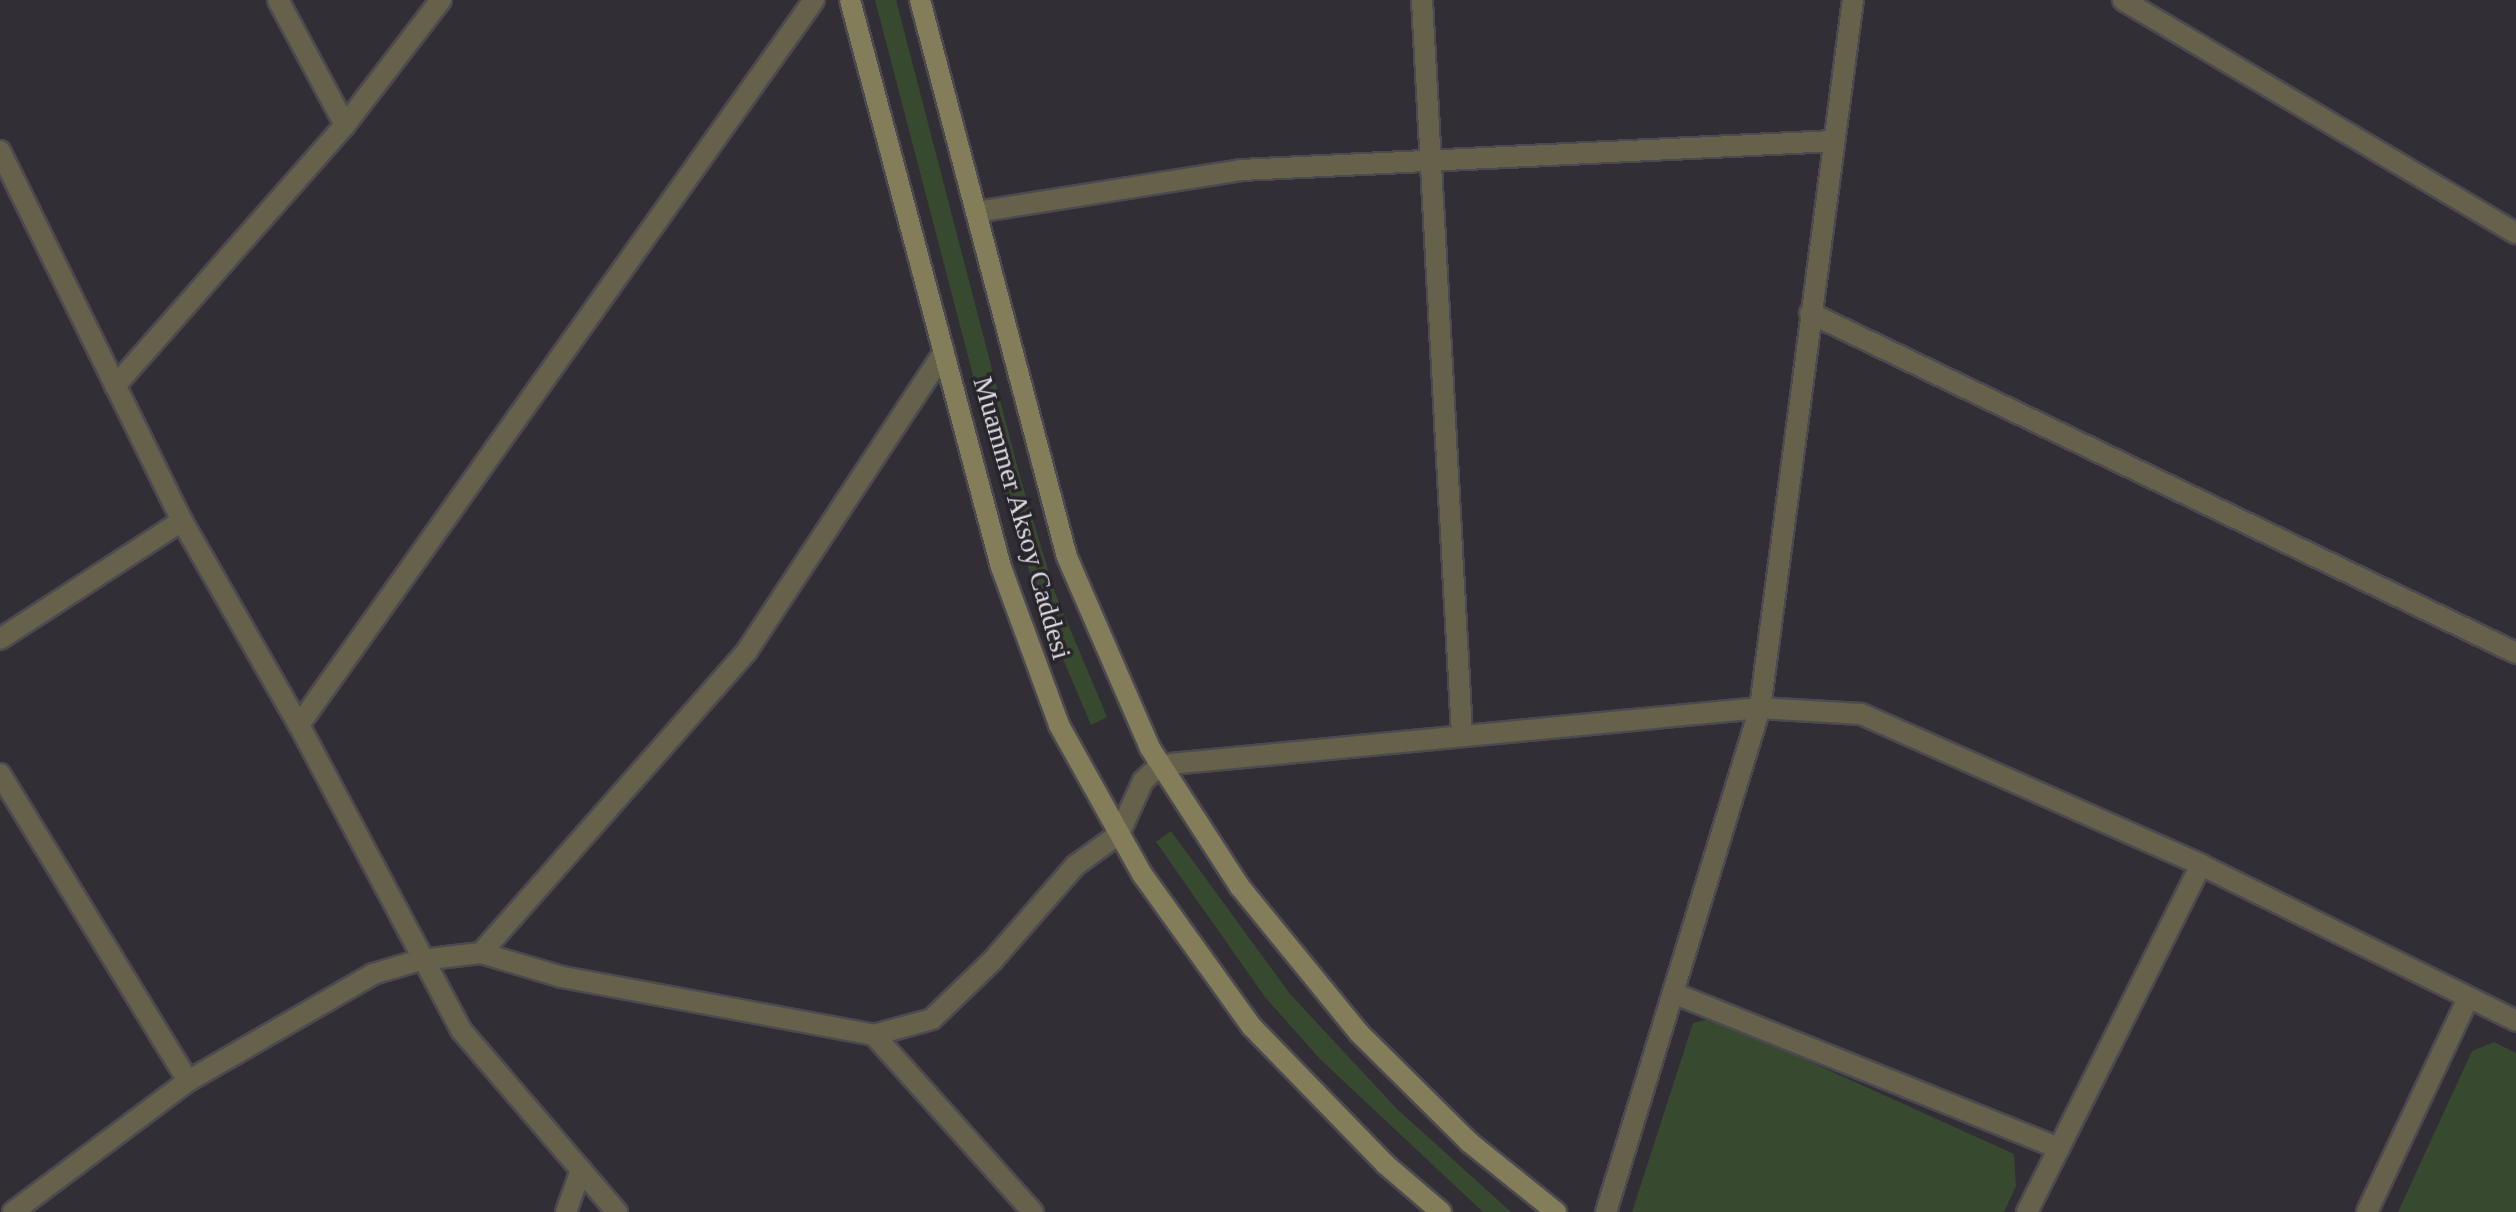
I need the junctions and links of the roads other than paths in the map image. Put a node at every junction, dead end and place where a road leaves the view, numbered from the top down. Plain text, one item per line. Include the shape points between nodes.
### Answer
1 (278, 0) edge
2 (441, 0) edge
3 (814, 0) edge
4 (850, 0) edge
5 (920, 0) edge
6 (1422, 0) edge
7 (1853, 0) edge
8 (2123, 0) edge
9 (345, 125) junction
10 (1833, 141) junction
11 (0, 151) edge
12 (1428, 165) junction
13 (976, 212) junction
14 (2516, 233) edge
15 (1810, 313) junction
16 (944, 352) junction
17 (115, 386) junction
18 (182, 521) junction
19 (0, 639) edge
20 (2516, 653) edge
21 (1760, 708) junction
22 (299, 725) junction
23 (1462, 733) junction
24 (1160, 765) junction
25 (0, 774) edge
26 (1119, 834) junction
27 (2201, 865) junction
28 (481, 953) junction
29 (421, 960) junction
30 (1673, 993) junction
31 (2467, 1000) junction
32 (2516, 1021) edge
33 (874, 1035) junction
34 (188, 1081) junction
35 (2059, 1148) junction
36 (581, 1170) junction
37 (13, 1212) edge
38 (566, 1212) edge
39 (617, 1212) edge
40 (1033, 1212) edge
41 (1441, 1212) edge
42 (1556, 1212) edge
43 (1606, 1212) edge
44 (2027, 1212) edge
45 (2367, 1212) edge

1 - 9 street
2 - 9 street
3 - 22 street
4 - 16 main road, Muammer Aksoy Caddesi
5 - 13 main road
6 - 12 street
7 - 10 street
8 - 14 street
9 - 17 street
10 - 12 street
10 - 15 street
11 - 17 street
12 - 13 street via 1241,170
12 - 23 street
13 - 24 main road via 1067,557 1119,685
15 - 20 street
15 - 21 street
16 - 26 main road, Muammer Aksoy Caddesi via 1001,567 1034,664 1059,725
16 - 28 street via 747,651
17 - 18 street
18 - 19 street
18 - 22 street
21 - 23 street
21 - 27 street via 1861,714
21 - 30 street
22 - 29 street
23 - 24 street
24 - 26 street via 1143,781
24 - 42 main road via 1240,887 1359,1033 1469,1142
25 - 34 street
26 - 33 street via 1076,865 993,960 932,1019
26 - 41 main road, Muammer Aksoy Caddesi via 1190,947 1252,1027 1318,1098
27 - 31 street
27 - 35 street
28 - 29 street
28 - 33 street via 562,977
29 - 34 street via 373,974
29 - 36 street via 461,1030
30 - 35 street
30 - 43 street
31 - 32 street
31 - 45 street
33 - 40 street
34 - 37 street
35 - 44 street
36 - 38 street
36 - 39 street

